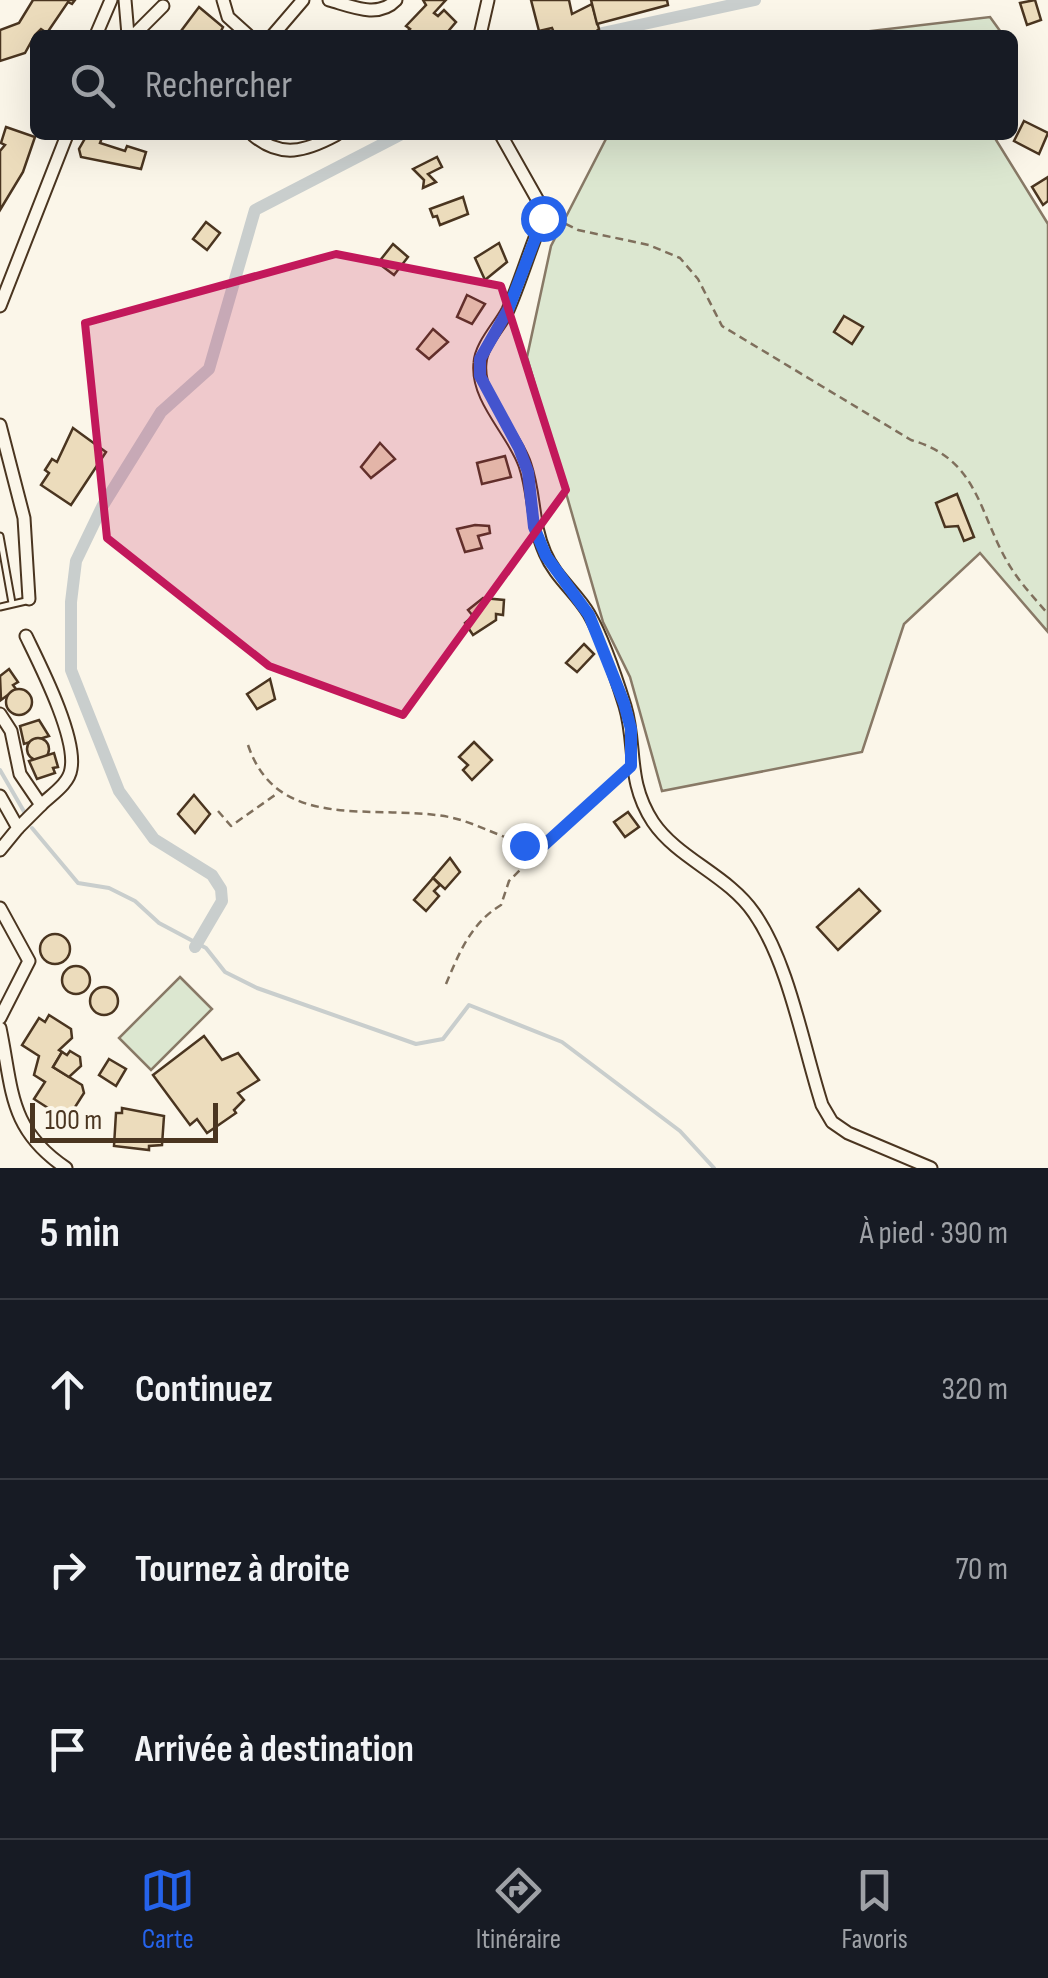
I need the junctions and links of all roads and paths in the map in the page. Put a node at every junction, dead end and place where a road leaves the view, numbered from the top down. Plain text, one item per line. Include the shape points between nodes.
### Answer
1 (111, 0) edge
2 (125, 0) edge
3 (223, 0) edge
4 (304, 0) edge
5 (328, 0) edge
6 (396, 0) edge
7 (488, 0) edge
8 (346, 2) edge
9 (163, 6) dead end
10 (98, 30) edge
11 (130, 30) edge
12 (137, 30) edge
13 (242, 30) edge
14 (277, 30) edge
15 (481, 30) edge
16 (66, 140) edge
17 (263, 140) edge
18 (327, 140) edge
19 (504, 140) edge
20 (543, 218) junction
21 (0, 306) edge
22 (0, 425) edge
23 (3, 448) edge
24 (0, 536) edge
25 (30, 599) joint
26 (12, 603) junction
27 (0, 607) edge
28 (1048, 614) edge
29 (26, 636) dead end
30 (0, 714) edge
31 (248, 745) dead end
32 (631, 766) junction
33 (277, 794) junction
34 (0, 796) edge
35 (41, 805) junction
36 (218, 811) dead end
37 (18, 828) junction
38 (544, 845) junction
39 (0, 850) edge
40 (0, 908) edge
41 (446, 984) dead end
42 (0, 1018) edge
43 (0, 1028) edge
44 (66, 1168) edge
45 (931, 1168) edge

1 - 10 street
2 - 11 street
3 - 13 street via 228,18
4 - 14 street
5 - 8 street
6 - 8 street via 380,11
7 - 15 street
9 - 12 street
16 - 21 street
17 - 18 street via 306,151
19 - 20 street
20 - 28 path via 680,258 722,326 911,440 937,447 967,474 1012,570
20 - 32 street via 508,310 480,359 480,376 528,472 534,527 546,556 589,615 624,703
22 - 23 street
23 - 25 street via 24,518
24 - 26 lane
25 - 26 lane
26 - 27 lane
29 - 35 street via 70,758 66,781
30 - 35 street via 11,731 20,774
31 - 33 path via 255,767
32 - 38 path
32 - 45 street via 663,834 754,913 777,957 832,1122
33 - 36 path via 230,826
33 - 38 path via 313,806 449,817 524,845
34 - 37 street
35 - 37 street
37 - 39 street
38 - 41 path via 508,880 500,905 483,915
40 - 42 street via 29,961
43 - 44 street via 17,1115 30,1138

